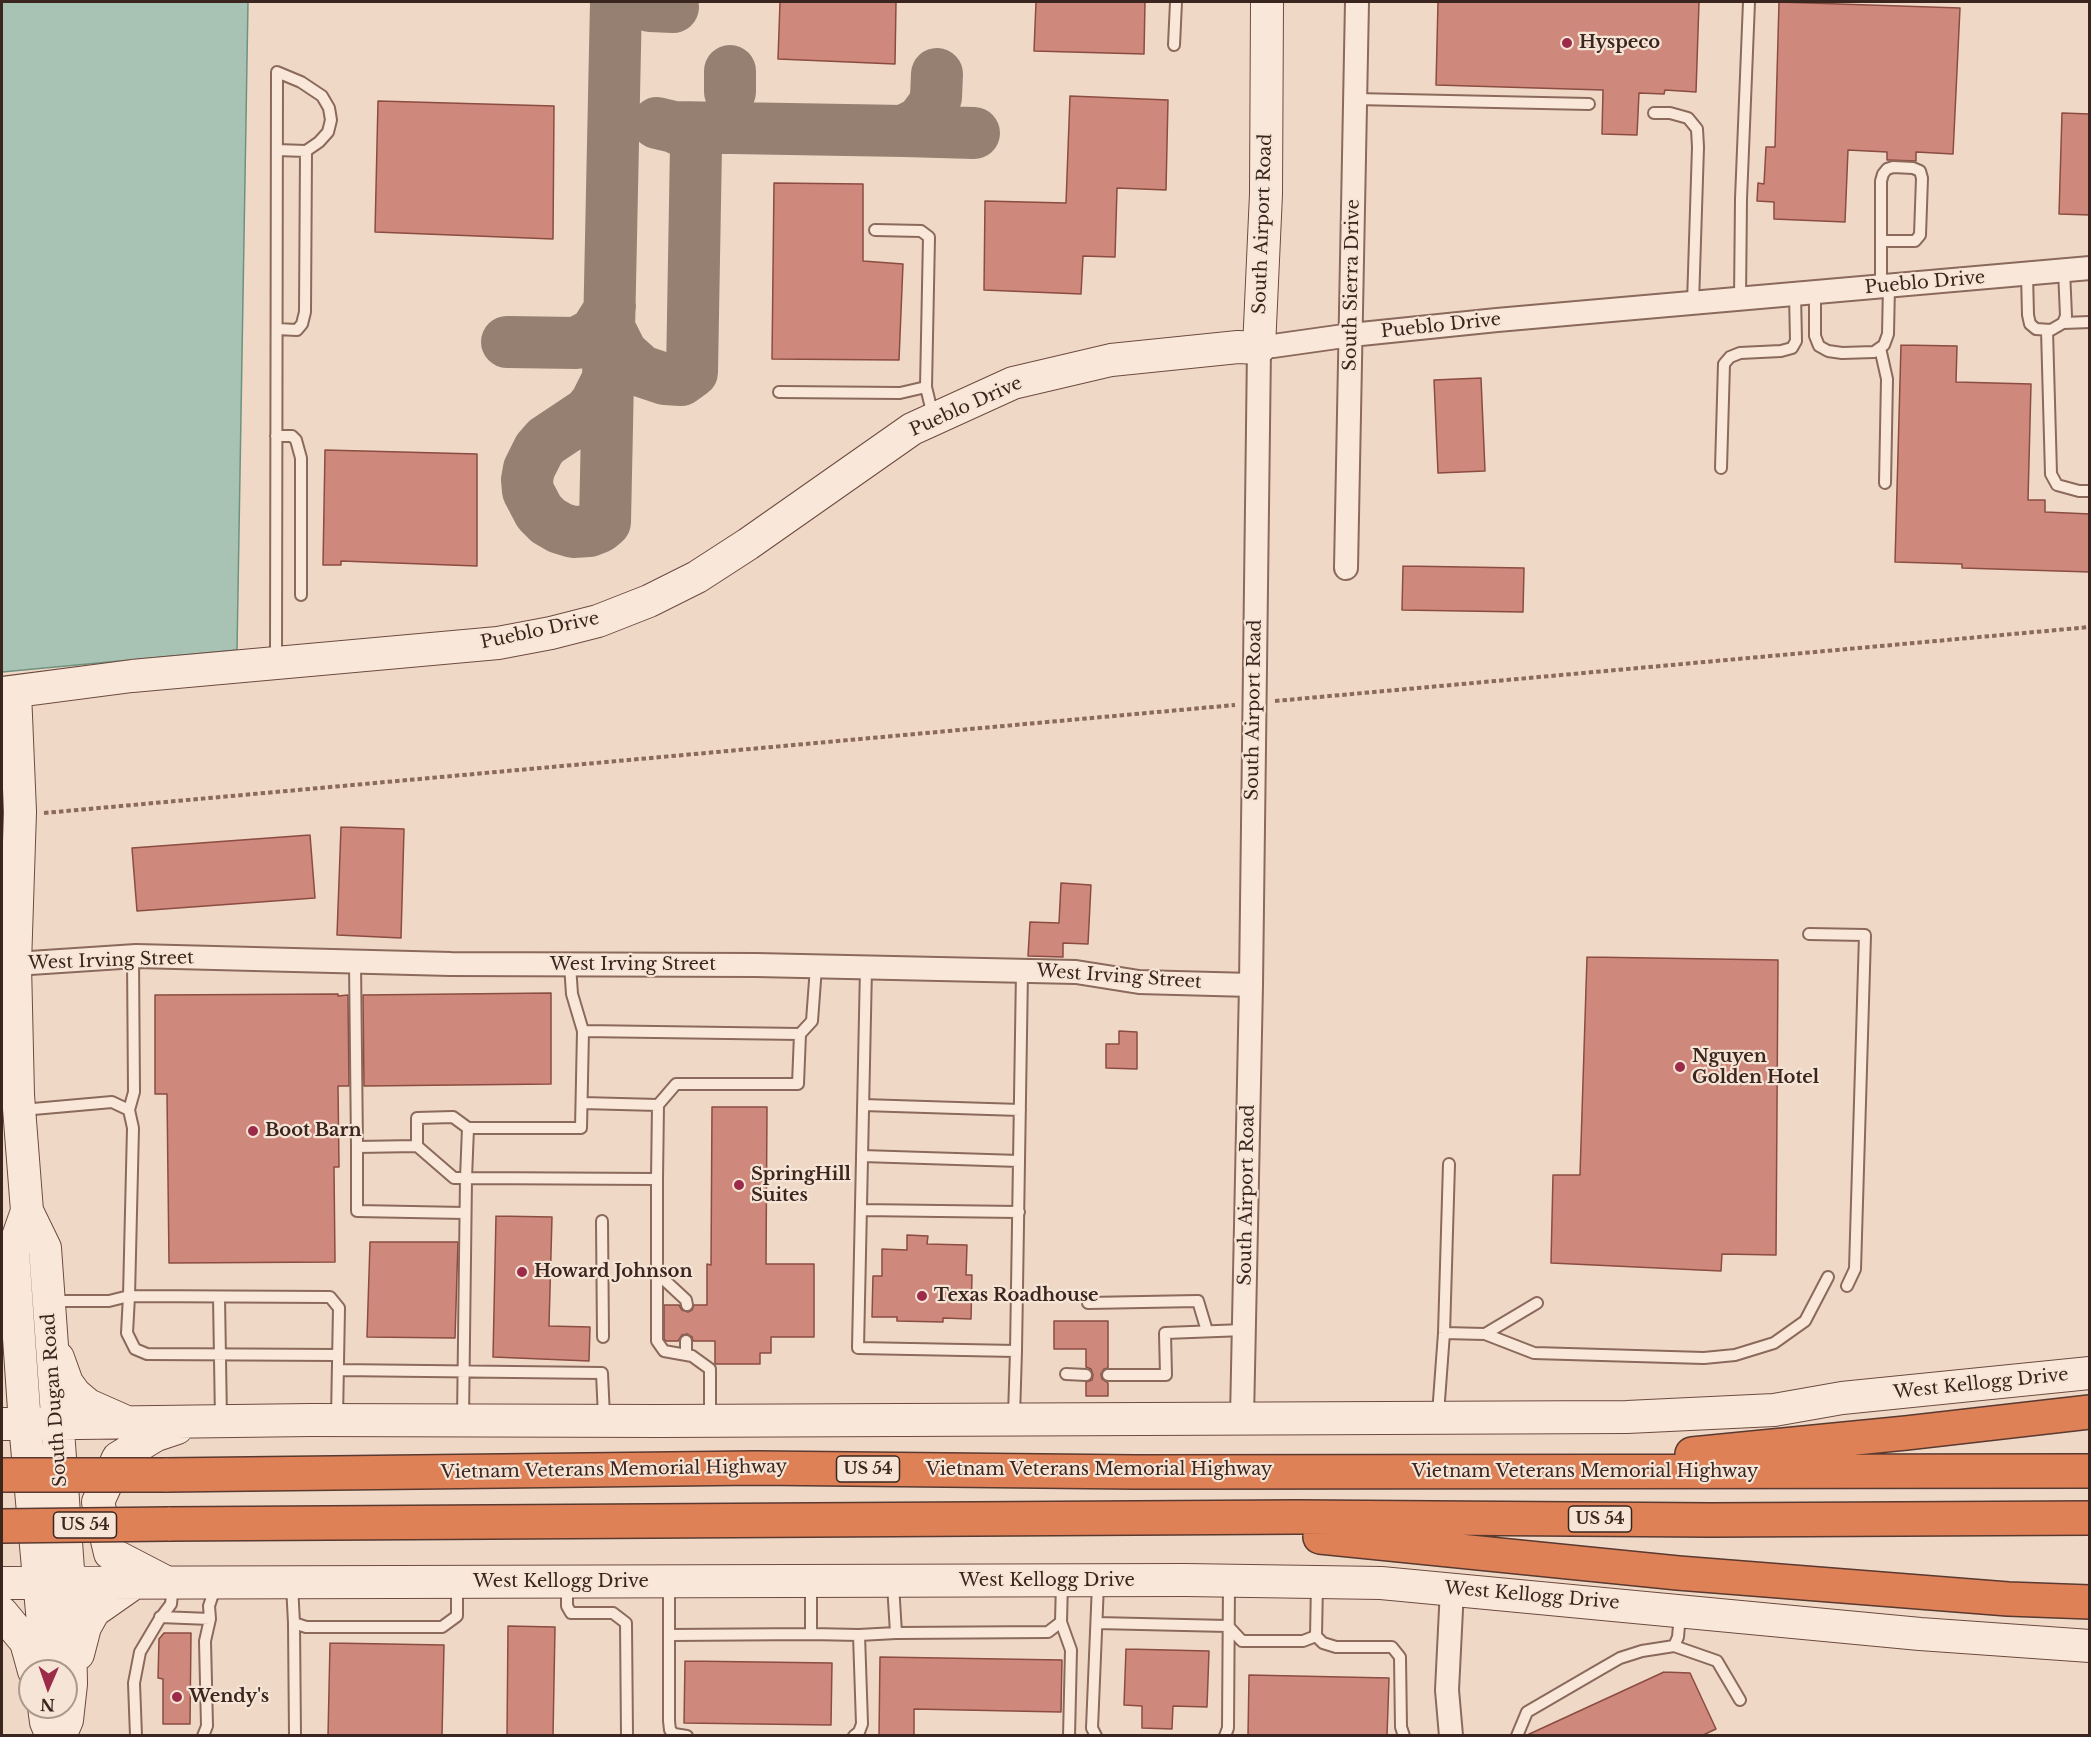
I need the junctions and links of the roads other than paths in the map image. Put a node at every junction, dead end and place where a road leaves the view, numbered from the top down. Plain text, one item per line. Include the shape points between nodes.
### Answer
1 (1176, 2) edge
2 (1267, 2) edge
3 (1357, 2) edge
4 (1749, 2) edge
5 (1174, 45) dead end
6 (1355, 99) junction
7 (1589, 104) dead end
8 (1654, 113) dead end
9 (277, 150) junction
10 (306, 151) junction
11 (875, 230) dead end
12 (1881, 241) junction
13 (2090, 268) edge
14 (2064, 270) junction
15 (2027, 274) junction
16 (1885, 286) junction
17 (1805, 293) junction
18 (1740, 299) junction
19 (1693, 303) junction
20 (2090, 322) edge
21 (2063, 323) junction
22 (277, 329) junction
23 (2046, 330) junction
24 (1351, 335) junction
25 (1259, 348) junction
26 (1880, 348) junction
27 (926, 387) junction
28 (779, 392) dead end
29 (933, 419) junction
30 (276, 436) junction
31 (1721, 468) dead end
32 (1885, 483) dead end
33 (2090, 490) edge
34 (1346, 568) dead end
35 (300, 595) dead end
36 (276, 664) junction
37 (8, 692) edge
38 (1809, 934) dead end
39 (133, 957) junction
40 (355, 962) junction
41 (15, 964) junction
42 (570, 965) junction
43 (816, 967) junction
44 (866, 968) junction
45 (1022, 971) junction
46 (1251, 984) junction
47 (583, 1031) junction
48 (800, 1034) junction
49 (14, 1083) junction
50 (582, 1102) junction
51 (658, 1104) junction
52 (863, 1105) junction
53 (129, 1110) junction
54 (1020, 1110) junction
55 (468, 1128) junction
56 (417, 1146) junction
57 (357, 1147) junction
58 (862, 1155) junction
59 (1019, 1161) junction
60 (1449, 1164) dead end
61 (466, 1178) junction
62 (657, 1179) junction
63 (861, 1210) junction
64 (27, 1211) junction
65 (1019, 1212) junction
66 (465, 1217) junction
67 (602, 1221) dead end
68 (658, 1274) junction
69 (1828, 1277) dead end
70 (1847, 1286) dead end
71 (129, 1296) junction
72 (219, 1297) junction
73 (48, 1301) junction
74 (1088, 1303) dead end
75 (1537, 1303) dead end
76 (687, 1305) dead end
77 (19, 1312) junction
78 (1245, 1330) junction
79 (1207, 1331) junction
80 (1444, 1333) junction
81 (1485, 1334) junction
82 (603, 1336) dead end
83 (51, 1339) junction
84 (686, 1341) dead end
85 (1016, 1351) junction
86 (219, 1355) junction
87 (338, 1355) junction
88 (686, 1355) junction
89 (338, 1370) junction
90 (464, 1372) junction
91 (2090, 1373) edge
92 (1066, 1374) dead end
93 (1086, 1375) dead end
94 (1108, 1375) dead end
95 (2, 1380) edge
96 (2090, 1412) edge
97 (1242, 1418) junction
98 (1438, 1418) junction
99 (1014, 1419) junction
100 (337, 1420) junction
101 (463, 1420) junction
102 (604, 1421) junction
103 (710, 1421) junction
104 (206, 1422) junction
105 (131, 1423) junction
106 (13, 1424) edge
107 (57, 1424) junction
108 (1571, 1471) junction
109 (2090, 1471) edge
110 (2, 1475) edge
111 (1111, 1518) junction
112 (2090, 1518) edge
113 (2, 1526) edge
114 (567, 1581) junction
115 (669, 1581) junction
116 (811, 1581) junction
117 (893, 1581) junction
118 (1062, 1581) junction
119 (1098, 1581) junction
120 (1229, 1581) junction
121 (170, 1582) junction
122 (217, 1582) junction
123 (292, 1582) junction
124 (457, 1582) junction
125 (1317, 1582) junction
126 (2, 1583) edge
127 (54, 1583) junction
128 (134, 1583) junction
129 (1452, 1589) junction
130 (2008, 1599) junction
131 (2090, 1602) edge
132 (1680, 1610) junction
133 (2090, 1611) edge
134 (2, 1612) edge
135 (160, 1617) junction
136 (210, 1618) junction
137 (1061, 1622) junction
138 (294, 1623) junction
139 (1096, 1623) junction
140 (1228, 1626) junction
141 (896, 1633) junction
142 (811, 1634) junction
143 (670, 1635) junction
144 (859, 1635) junction
145 (1316, 1636) junction
146 (1674, 1646) junction
147 (2090, 1646) edge
148 (31, 1659) edge
149 (50, 1659) edge
150 (67, 1659) edge
151 (1740, 1700) dead end
152 (46, 1719) edge
153 (67, 1719) edge
154 (52, 1736) edge
155 (60, 1736) edge
156 (136, 1736) edge
157 (203, 1736) edge
158 (295, 1736) edge
159 (627, 1736) edge
160 (687, 1736) edge
161 (854, 1736) edge
162 (1069, 1736) edge
163 (1096, 1736) edge
164 (1225, 1736) edge
165 (1404, 1736) edge
166 (1451, 1736) edge
167 (1517, 1736) edge

1 - 5 lane
2 - 25 main road, South Airport Road via 1266,194
3 - 6 street, South Sierra Drive
4 - 18 lane
6 - 7 lane
6 - 24 street, South Sierra Drive
8 - 19 lane via 1688,118 1697,129
9 - 10 lane
9 - 10 lane via 277,72 322,96 329,108 327,132
9 - 22 lane
10 - 22 lane via 306,312 297,330
11 - 27 lane via 921,231 929,237
12 - 12 lane via 1883,174 1893,167 1920,171 1920,236 1915,241
12 - 16 lane
13 - 14 street, Pueblo Drive
14 - 15 street, Pueblo Drive
14 - 21 lane via 2067,310
15 - 16 street, Pueblo Drive
15 - 23 lane via 2030,324
16 - 17 street, Pueblo Drive
16 - 26 lane via 1888,334
17 - 18 street, Pueblo Drive
17 - 26 lane via 1819,346 1842,353
17 - 31 lane via 1792,348 1740,353 1724,364
18 - 19 street, Pueblo Drive
19 - 24 street, Pueblo Drive
20 - 21 lane
21 - 23 lane
22 - 30 lane
23 - 33 lane via 2051,474 2057,485
24 - 25 street, Pueblo Drive
24 - 34 street, South Sierra Drive
25 - 29 main road, Pueblo Drive via 1112,360 1012,382
25 - 46 street, South Airport Road
26 - 32 lane via 1887,379
27 - 28 lane via 900,393
27 - 29 lane
29 - 36 main road, Pueblo Drive via 912,429 697,577 598,621 498,643
30 - 35 lane via 292,436 301,458
30 - 36 lane
36 - 37 main road, Pueblo Drive via 132,676
37 - 41 main road, South Dugan Road via 20,815
38 - 70 lane via 1865,935 1855,1269
39 - 40 street, West Irving Street
39 - 41 street, West Irving Street
39 - 53 lane via 134,1092
40 - 42 street, West Irving Street
40 - 57 lane
41 - 49 main road, South Dugan Road
42 - 43 street, West Irving Street
42 - 47 lane via 572,994
43 - 44 street, West Irving Street
43 - 48 lane via 812,1021
44 - 45 street, West Irving Street
44 - 52 lane
45 - 46 street, West Irving Street via 1076,972 1139,982
45 - 54 lane
46 - 78 street, South Airport Road
47 - 48 lane
47 - 50 lane
48 - 51 lane via 798,1084 675,1084
49 - 53 lane via 112,1102
49 - 64 main road, South Dugan Road via 16,1143
50 - 51 lane
50 - 55 lane via 581,1128
51 - 62 lane
52 - 54 lane
52 - 58 lane
53 - 71 lane via 133,1128
54 - 59 lane
55 - 56 lane via 453,1117 417,1118
55 - 61 lane
56 - 57 lane
56 - 61 lane via 454,1178
57 - 66 lane via 357,1211
58 - 59 lane
58 - 63 lane
59 - 65 lane
60 - 80 lane
61 - 62 lane
61 - 66 lane
62 - 68 lane
63 - 65 lane
63 - 85 lane via 858,1348
64 - 73 main road, South Dugan Road via 45,1248
64 - 77 main road, South Dugan Road via 13,1251
65 - 85 lane
66 - 90 lane
67 - 82 lane
68 - 76 lane
68 - 88 lane via 657,1341 664,1351
69 - 81 lane via 1805,1321 1774,1343 1735,1355 1704,1358 1534,1353
71 - 72 lane
71 - 73 lane via 109,1301
71 - 86 lane via 127,1333 135,1349 147,1354
72 - 86 lane
72 - 87 lane via 330,1298 339,1308
73 - 83 main road, South Dugan Road
74 - 79 lane via 1198,1301
75 - 81 lane
77 - 95 main road via 9,1367
77 - 106 main road, South Dugan Road
78 - 79 lane
78 - 97 street, South Airport Road
79 - 94 lane via 1165,1333 1166,1375
80 - 81 lane
80 - 98 lane
83 - 105 main road via 75,1394 88,1405
83 - 107 main road, South Dugan Road
84 - 88 lane
85 - 99 lane
86 - 87 lane
86 - 104 lane
87 - 89 lane
88 - 103 lane via 710,1369
89 - 90 lane
89 - 100 lane
90 - 101 lane
90 - 102 lane via 602,1367
91 - 98 main road, West Kellogg Drive via 1842,1398 1774,1410 1626,1418
92 - 93 lane
96 - 108 highway via 1697,1453
97 - 98 main road, West Kellogg Drive
97 - 99 main road, West Kellogg Drive
99 - 103 main road, West Kellogg Drive
100 - 101 main road, West Kellogg Drive
100 - 104 main road, West Kellogg Drive
101 - 102 main road, West Kellogg Drive
102 - 103 main road, West Kellogg Drive
104 - 105 main road, West Kellogg Drive
104 - 121 main road via 156,1435 118,1458 98,1502 110,1553
105 - 107 main road, West Kellogg Drive
106 - 107 main road, West Kellogg Drive
106 - 127 main road, South Dugan Road
107 - 127 main road, South Dugan Road
108 - 109 highway, Vietnam Veterans Memorial Highway / US 54
108 - 110 highway, Vietnam Veterans Memorial Highway / US 54, bridge via 756,1468
111 - 112 highway, US 54
111 - 113 highway, US 54, bridge
111 - 130 highway via 1678,1573
114 - 115 main road, West Kellogg Drive
114 - 124 main road, West Kellogg Drive
114 - 159 lane via 567,1606 571,1613 613,1613 626,1623
115 - 116 main road, West Kellogg Drive
115 - 143 lane
116 - 117 main road, West Kellogg Drive
116 - 142 lane
117 - 118 main road, West Kellogg Drive
117 - 141 lane
118 - 119 main road, West Kellogg Drive
118 - 137 lane
119 - 120 main road, West Kellogg Drive
119 - 139 lane
120 - 125 main road, West Kellogg Drive
120 - 140 lane
121 - 122 main road, West Kellogg Drive
121 - 128 main road, West Kellogg Drive
121 - 135 lane via 171,1604
122 - 123 main road, West Kellogg Drive
122 - 136 lane via 209,1606
123 - 124 main road, West Kellogg Drive
123 - 138 lane
124 - 138 lane via 456,1616 442,1627 306,1627
125 - 129 main road, West Kellogg Drive
125 - 145 lane
126 - 127 main road, West Kellogg Drive
127 - 128 main road, West Kellogg Drive
127 - 149 main road, South Dugan Road via 45,1645
128 - 150 main road via 93,1611
129 - 132 main road, West Kellogg Drive
129 - 166 street via 1447,1690
130 - 131 highway
130 - 133 highway
132 - 146 lane
132 - 147 main road, West Kellogg Drive
134 - 148 main road via 26,1642
135 - 136 lane
135 - 156 lane via 140,1652 134,1683
136 - 157 lane via 205,1641 207,1726
137 - 141 lane via 1048,1632
137 - 162 lane via 1071,1650
138 - 158 lane
139 - 140 lane
139 - 163 lane via 1092,1728
140 - 145 lane via 1242,1641 1303,1641
140 - 164 lane
141 - 144 lane
142 - 143 lane
142 - 144 lane
143 - 160 lane via 670,1730
144 - 161 lane via 862,1724
145 - 165 lane via 1336,1647 1392,1647 1400,1657
146 - 151 lane via 1717,1661
146 - 167 lane via 1620,1658 1573,1684 1527,1712
152 - 154 main road
153 - 155 main road, South Dugan Road

